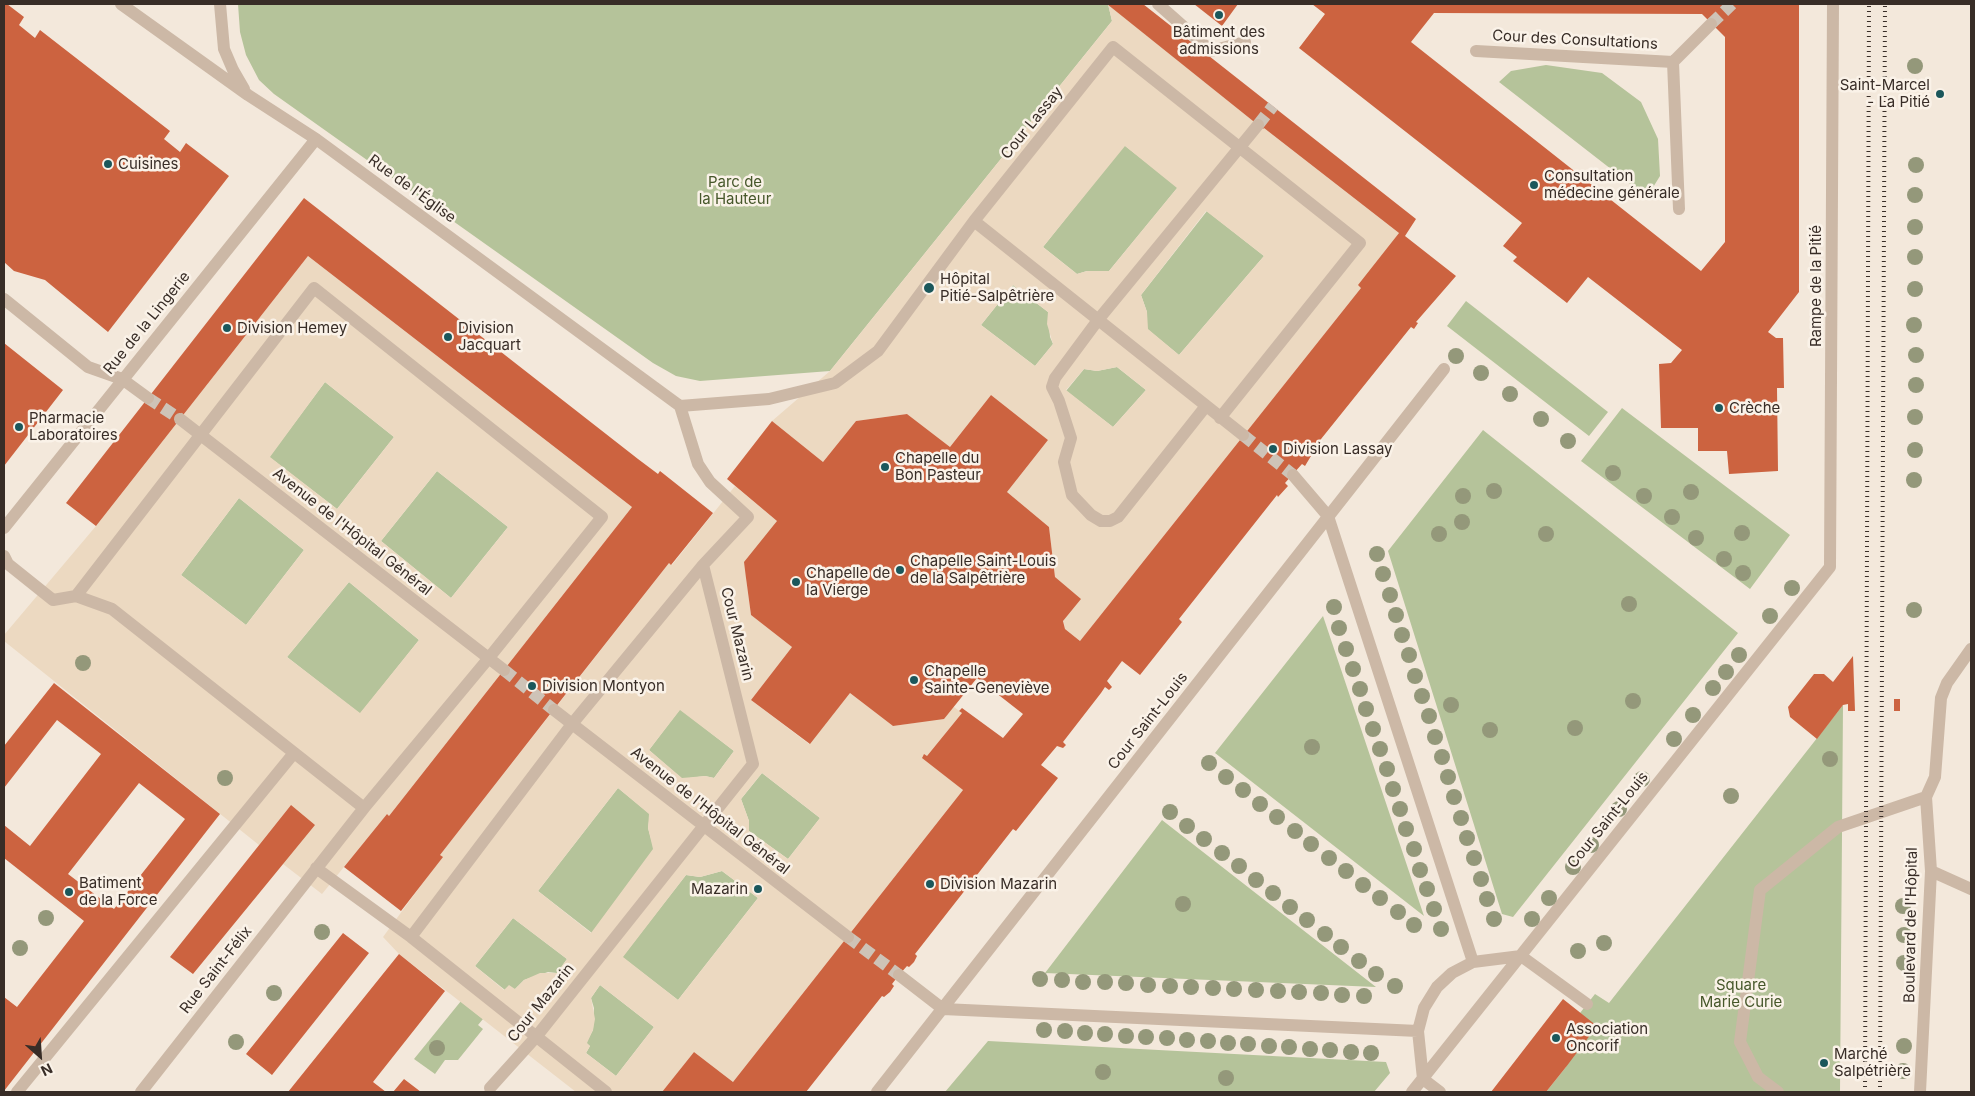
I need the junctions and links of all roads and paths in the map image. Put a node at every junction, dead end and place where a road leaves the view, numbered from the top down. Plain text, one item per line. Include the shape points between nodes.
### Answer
1 (121, 4) edge
2 (220, 4) edge
3 (1158, 4) edge
4 (1833, 4) edge
5 (1711, 24) tunnel mouth
6 (1245, 42) dead end
7 (1476, 51) dead end
8 (1673, 62) junction
9 (248, 95) junction
10 (1258, 125) tunnel mouth
11 (316, 139) junction
12 (1240, 147) junction
13 (1679, 209) dead end
14 (974, 221) junction
15 (4, 299) edge
16 (1098, 320) junction
17 (1444, 369) dead end
18 (122, 379) junction
19 (148, 398) tunnel mouth
20 (680, 406) junction
21 (1206, 406) junction
22 (1220, 418) junction
23 (180, 419) tunnel mouth
24 (202, 434) junction
25 (1243, 436) tunnel mouth
26 (1293, 475) tunnel mouth
27 (1328, 516) junction
28 (4, 528) edge
29 (4, 556) edge
30 (703, 565) junction
31 (1830, 567) joint
32 (76, 596) junction
33 (1971, 649) edge
34 (488, 659) junction
35 (504, 670) tunnel mouth
36 (554, 710) tunnel mouth
37 (572, 724) junction
38 (294, 753) junction
39 (1926, 798) junction
40 (364, 808) junction
41 (703, 826) junction
42 (316, 868) junction
43 (1930, 871) junction
44 (1971, 889) edge
45 (411, 937) junction
46 (848, 937) tunnel mouth
47 (1521, 956) junction
48 (1473, 962) junction
49 (899, 976) tunnel mouth
50 (1587, 1004) dead end
51 (942, 1009) junction
52 (1418, 1031) junction
53 (536, 1037) junction
54 (1423, 1079) junction
55 (490, 1088) dead end
56 (17, 1092) edge
57 (141, 1092) edge
58 (606, 1092) edge
59 (877, 1092) edge
60 (1412, 1092) edge
61 (1440, 1092) edge
62 (1778, 1092) edge
63 (1920, 1092) edge

1 - 9 lane, Rue de l'Église
2 - 9 lane via 224,49
3 - 6 lane via 1212,51
4 - 31 lane, Rampe de la Pitié
5 - 8 lane, Cour des Consultations
7 - 8 lane, Cour des Consultations
8 - 13 lane, Cour des Consultations
9 - 11 lane, Rue de l'Église
10 - 12 lane
11 - 18 lane, Rue de la Lingerie
11 - 20 lane, Rue de l'Église
12 - 14 lane, Cour Lassay via 1113,47
12 - 16 lane
12 - 22 lane, Cour Lassay via 1360,243
14 - 16 lane
14 - 20 lane via 878,350 835,384 769,399
15 - 18 lane via 88,367
16 - 21 lane
16 - 21 lane via 1055,378 1052,387 1071,438 1064,462 1072,495 1092,515 1101,521 1118,517
17 - 27 lane, Cour Saint-Louis
18 - 19 lane
18 - 28 lane, Rue de la Lingerie
20 - 30 lane via 698,464 710,482 748,517
21 - 22 lane
22 - 25 lane
23 - 24 lane, Avenue de l'Hôpital Général
24 - 32 lane
24 - 34 lane, Avenue de l'Hôpital Général
24 - 34 lane, Rue Saint-Félix via 314,288 602,517
26 - 27 lane
27 - 48 lane
27 - 51 lane, Cour Saint-Louis
29 - 32 lane via 8,564 53,600
30 - 37 lane
30 - 41 lane, Cour Mazarin via 753,764
31 - 47 lane, Cour Saint-Louis
32 - 38 lane via 112,608
33 - 39 lane, Boulevard de l'Hôpital via 1947,683 1941,698 1935,777
34 - 35 lane, Avenue de l'Hôpital Général
34 - 40 lane, Rue Saint-Félix
36 - 37 lane, Avenue de l'Hôpital Général
37 - 41 lane, Avenue de l'Hôpital Général
37 - 45 lane
38 - 40 lane
38 - 56 lane
39 - 43 lane, Boulevard de l'Hôpital
39 - 62 lane via 1838,827 1760,890 1740,1042 1758,1076
40 - 42 lane, Rue Saint-Félix
41 - 46 lane, Avenue de l'Hôpital Général
41 - 53 lane, Cour Mazarin
42 - 45 lane
42 - 57 lane, Rue Saint-Félix
43 - 44 lane
43 - 63 lane, Boulevard de l'Hôpital
45 - 53 lane
47 - 48 lane
47 - 50 lane
47 - 54 lane, Cour Saint-Louis
48 - 52 lane via 1452,973 1437,988 1424,1008
49 - 51 lane
51 - 52 lane
51 - 59 lane, Cour Saint-Louis
52 - 54 lane
53 - 55 lane, Cour Mazarin
53 - 58 lane
54 - 60 lane, Cour Saint-Louis
54 - 61 lane

